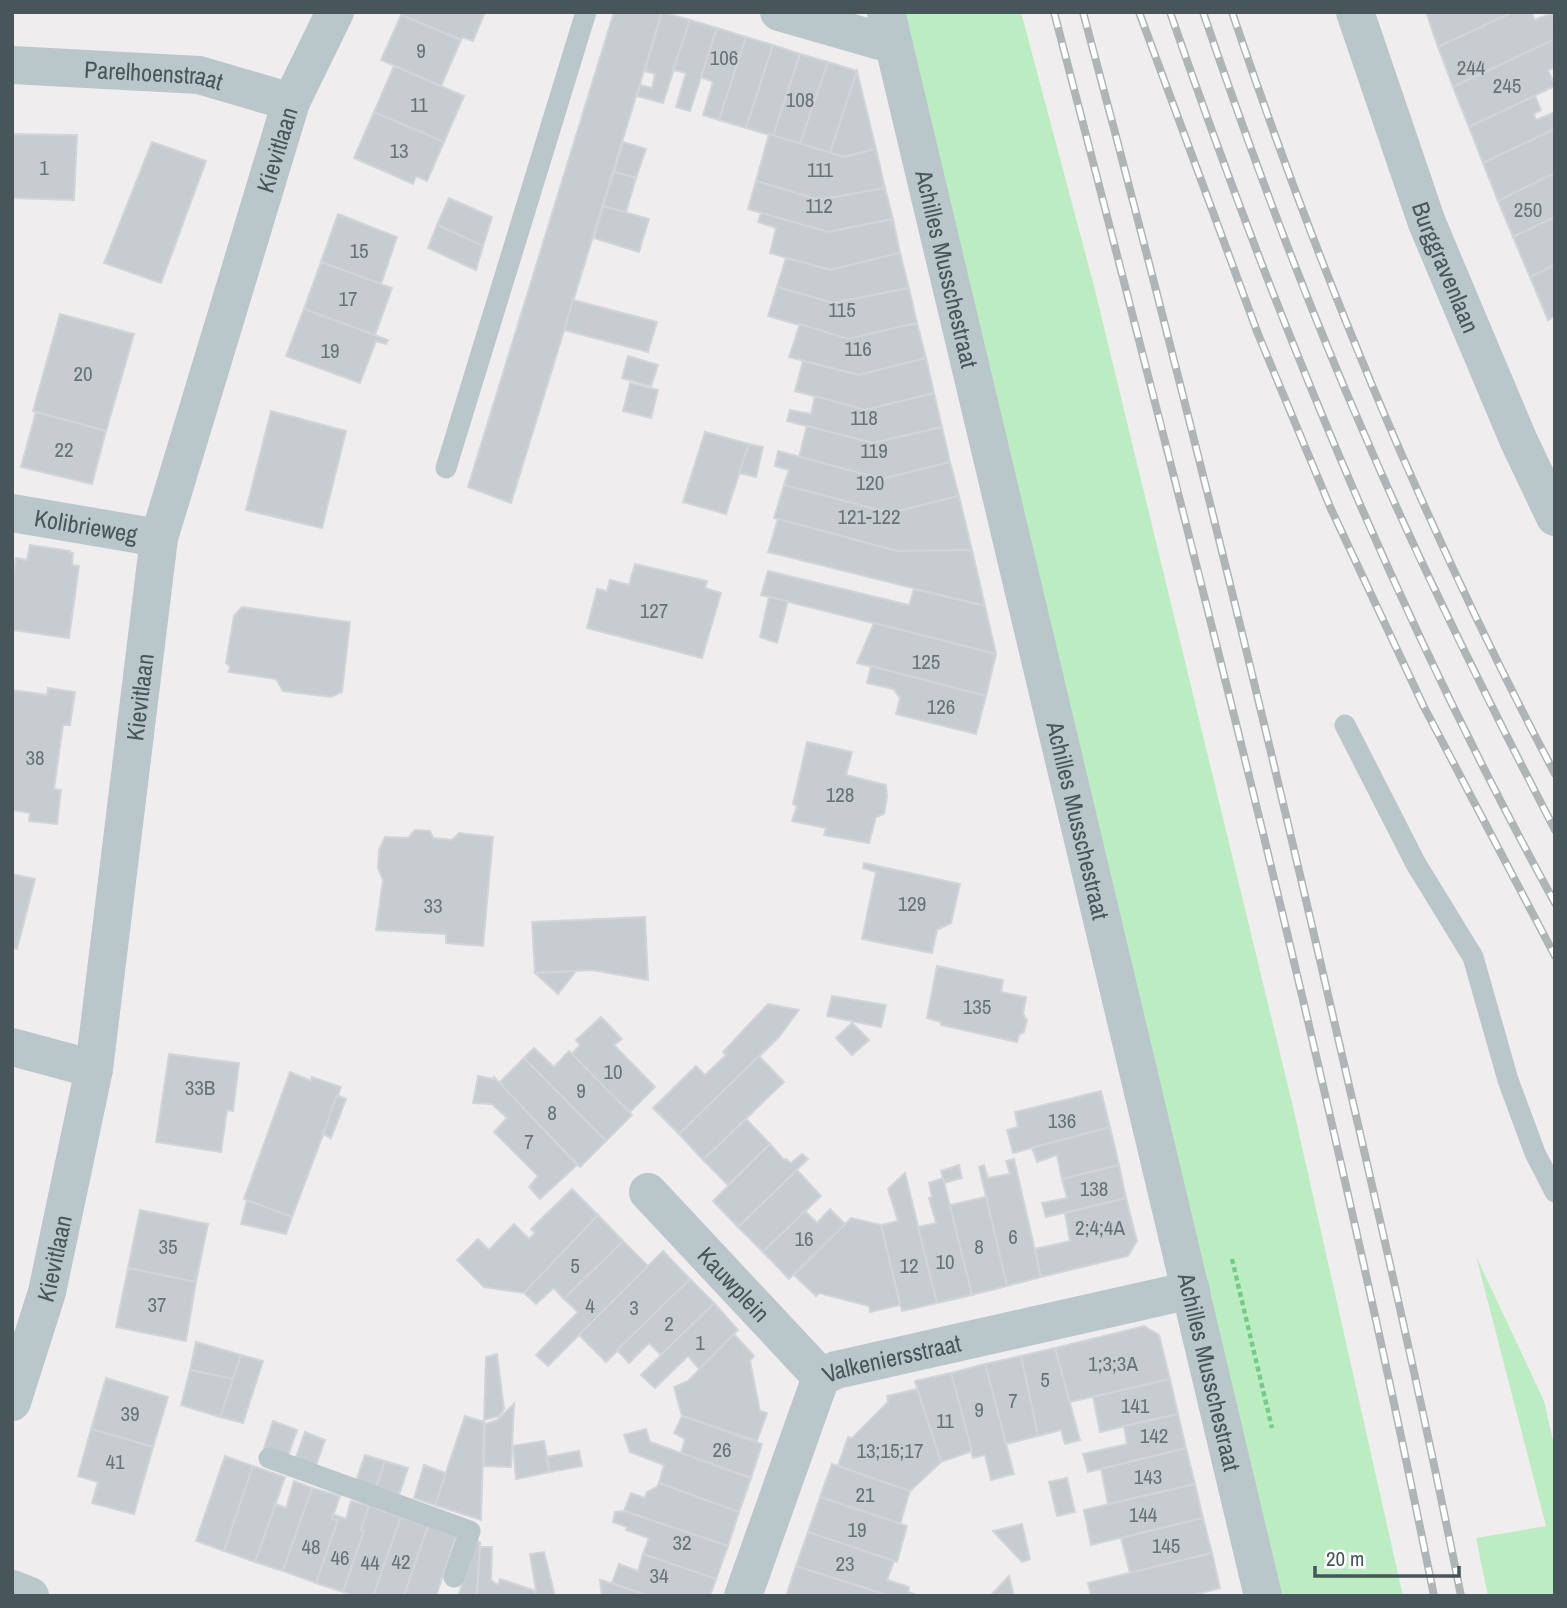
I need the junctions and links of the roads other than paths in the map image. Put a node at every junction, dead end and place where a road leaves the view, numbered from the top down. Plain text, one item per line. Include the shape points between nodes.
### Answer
1 (335, 12) edge
2 (586, 12) edge
3 (779, 12) edge
4 (1355, 12) edge
5 (890, 29) edge
6 (12, 65) edge
7 (291, 102) junction
8 (446, 468) dead end
9 (12, 513) edge
10 (1555, 517) edge
11 (159, 538) junction
12 (1345, 725) dead end
13 (12, 1047) edge
14 (94, 1069) junction
15 (648, 1192) dead end
16 (1555, 1192) edge
17 (1191, 1290) junction
18 (821, 1377) junction
19 (12, 1402) edge
20 (269, 1458) dead end
21 (454, 1577) dead end
22 (12, 1589) edge
23 (30, 1596) edge
24 (743, 1596) edge
25 (1263, 1596) edge

1 - 7 street, Kievitlaan
2 - 8 lane
3 - 5 street, Achilles Musschestraat
4 - 10 street, Burggravenlaan via 1427,223
5 - 17 street, Achilles Musschestraat
6 - 7 street, Parelhoenstraat via 199,75
7 - 11 street, Kievitlaan
9 - 11 street, Kolibrieweg
11 - 14 street, Kievitlaan
12 - 16 lane via 1416,864 1473,957 1508,1080
13 - 14 street
14 - 19 street, Kievitlaan via 47,1292
15 - 18 street, Kauwplein
17 - 18 street, Valkeniersstraat
17 - 25 street, Achilles Musschestraat
18 - 24 street, Valkeniersstraat
20 - 21 lane via 470,1531
22 - 23 street

